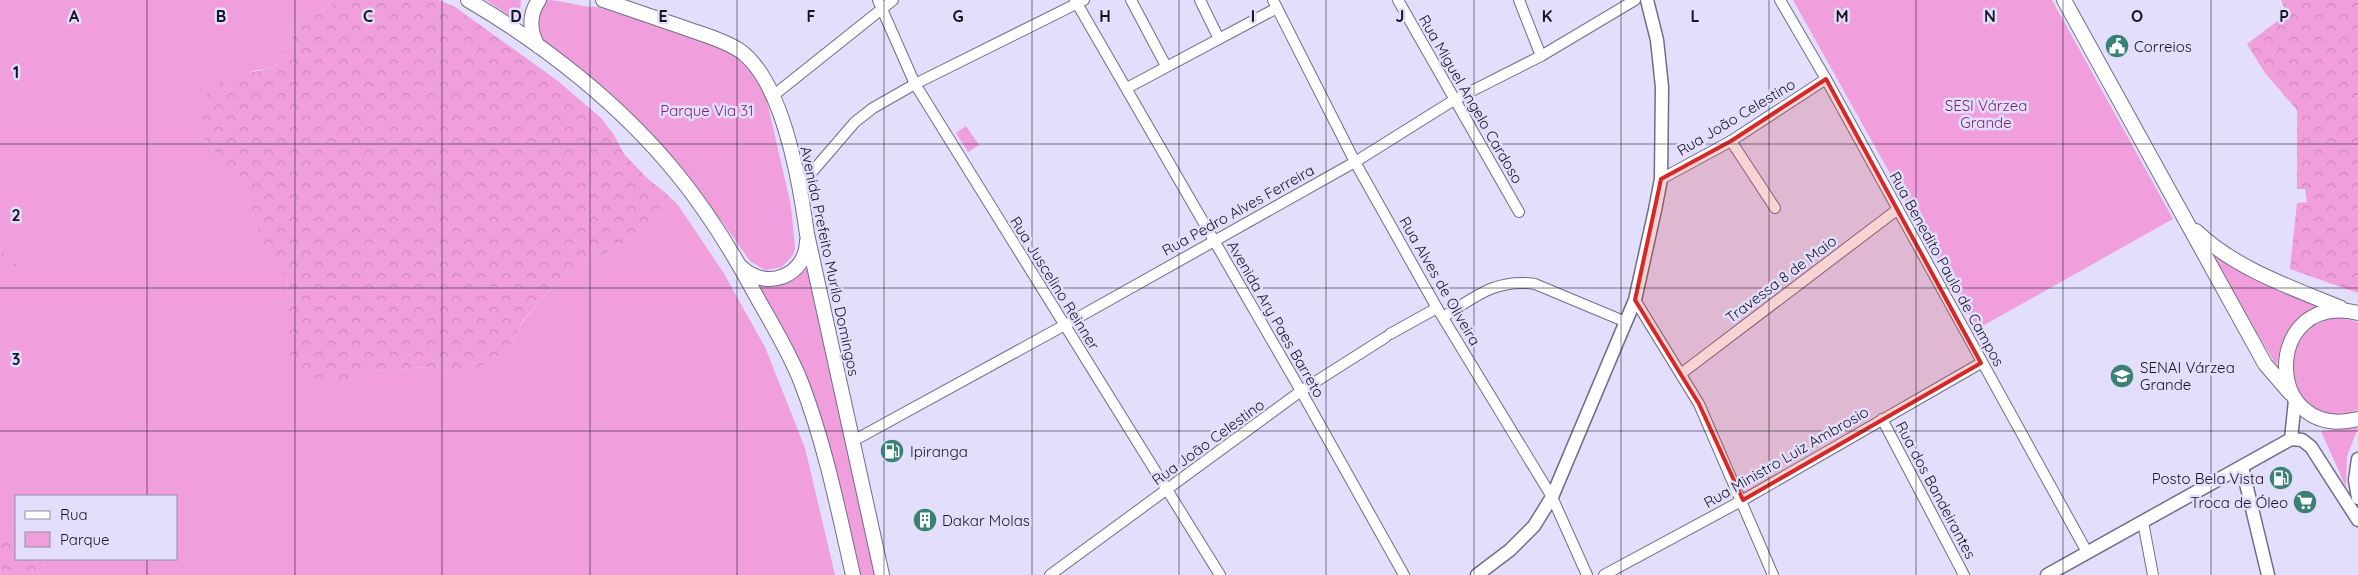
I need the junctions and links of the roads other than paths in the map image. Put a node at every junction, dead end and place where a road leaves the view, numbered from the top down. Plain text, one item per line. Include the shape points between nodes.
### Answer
1 (468, 0) edge
2 (539, 0) edge
3 (604, 0) edge
4 (893, 0) edge
5 (1132, 0) edge
6 (1200, 0) edge
7 (1398, 0) edge
8 (1519, 0) edge
9 (1635, 0) edge
10 (1647, 0) edge
11 (1780, 0) edge
12 (2064, 0) edge
13 (1079, 1) edge
14 (880, 4) edge
15 (1275, 4) edge
16 (1219, 38) junction
17 (540, 48) junction
18 (1541, 56) junction
19 (1166, 66) junction
20 (1826, 79) junction
21 (915, 84) junction
22 (1127, 88) junction
23 (774, 95) junction
24 (1454, 100) junction
25 (1731, 141) junction
26 (1355, 162) junction
27 (1661, 179) junction
28 (800, 186) junction
29 (1775, 208) dead end
30 (1898, 209) junction
31 (1519, 212) dead end
32 (2187, 221) junction
33 (807, 234) junction
34 (1213, 241) junction
35 (740, 265) junction
36 (1635, 300) junction
37 (1437, 308) junction
38 (2352, 311) edge
39 (1443, 317) junction
40 (1626, 322) junction
41 (1064, 326) junction
42 (1981, 363) junction
43 (1682, 373) junction
44 (1301, 391) junction
45 (2292, 396) junction
46 (1882, 419) junction
47 (2358, 419) edge
48 (2291, 439) junction
49 (853, 441) junction
50 (2358, 459) edge
51 (2242, 467) junction
52 (1168, 490) junction
53 (1552, 497) junction
54 (2358, 498) edge
55 (1743, 500) junction
56 (2358, 520) edge
57 (2143, 522) junction
58 (2087, 552) junction
59 (853, 575) edge
60 (882, 575) edge
61 (1050, 575) edge
62 (1220, 575) edge
63 (1404, 575) edge
64 (1477, 575) edge
65 (1587, 575) edge
66 (1604, 575) edge
67 (1774, 575) edge
68 (1964, 575) edge
69 (2047, 575) edge
70 (2153, 575) edge
71 (2268, 575) edge

1 - 17 main road
2 - 17 main road via 533,10 531,24 533,37
3 - 23 main road, Avenida Prefeito Murilo Domingos via 729,44 755,65
4 - 14 street
5 - 19 street
6 - 16 street
7 - 24 street, Rua Miguel Angelo Cardoso
8 - 18 street
9 - 18 street, Rua Pedro Alves Ferreira
10 - 27 street via 1657,40 1662,87
11 - 20 street, Rua Benedito Paulo de Campos
12 - 32 main road
13 - 21 street
13 - 22 street, Avenida Ary Paes Barreto
14 - 21 street, Rua Juscelino Reinner
14 - 23 street
15 - 16 street
15 - 26 street, Rua Alves de Oliveira
16 - 19 street
17 - 35 main road via 647,139 706,212
18 - 24 street, Rua Pedro Alves Ferreira
19 - 22 street
20 - 25 street, Rua João Celestino
20 - 30 street, Rua Benedito Paulo de Campos
21 - 28 street via 855,122
21 - 41 street, Rua Juscelino Reinner
22 - 34 street, Avenida Ary Paes Barreto
23 - 28 main road, Avenida Prefeito Murilo Domingos
24 - 26 street, Rua Pedro Alves Ferreira
24 - 31 street, Rua Miguel Angelo Cardoso
25 - 27 street, Rua João Celestino
25 - 29 street
26 - 34 street, Rua Pedro Alves Ferreira
26 - 37 street, Rua Alves de Oliveira
27 - 36 street
28 - 33 main road, Avenida Prefeito Murilo Domingos
30 - 42 street, Rua Benedito Paulo de Campos
30 - 43 street, Travessa 8 de Maio
32 - 38 main road via 2222,253 2267,278
32 - 45 main road via 2265,364
33 - 35 main road via 803,258 785,276 761,279
33 - 49 main road, Avenida Prefeito Murilo Domingos
34 - 41 street, Rua Pedro Alves Ferreira
34 - 44 street, Avenida Ary Paes Barreto
35 - 59 main road via 800,380 827,458
36 - 40 street
36 - 43 street
37 - 39 street, Rua Alves de Oliveira
37 - 44 street, Rua João Celestino
38 - 45 main road via 2327,311 2310,318 2297,330 2288,346 2284,364
39 - 40 street via 1489,289 1503,283 1522,282 1535,284
39 - 53 street, Rua Alves de Oliveira
40 - 53 street
41 - 49 street, Rua Pedro Alves Ferreira
41 - 52 street, Rua Juscelino Reinner
42 - 46 street, Rua Ministro Luiz Ambrosio
42 - 58 street, Rua Benedito Paulo de Campos
43 - 55 street
44 - 52 street, Rua João Celestino
44 - 63 street, Avenida Ary Paes Barreto
45 - 47 main road via 2321,418 2335,422
45 - 48 street
46 - 55 street, Rua Ministro Luiz Ambrosio
46 - 68 street, Rua dos Bandeirantes
48 - 51 street
48 - 56 street via 2302,440 2312,447
49 - 60 main road, Avenida Prefeito Murilo Domingos
50 - 54 street via 2355,480
51 - 57 street
51 - 71 street
52 - 61 street, Rua João Celestino
52 - 62 street, Rua Juscelino Reinner
53 - 64 street via 1534,526 1510,550
53 - 65 street, Rua Alves de Oliveira
55 - 66 street, Rua Ministro Luiz Ambrosio
55 - 67 street
57 - 58 street
57 - 70 street
58 - 69 street

